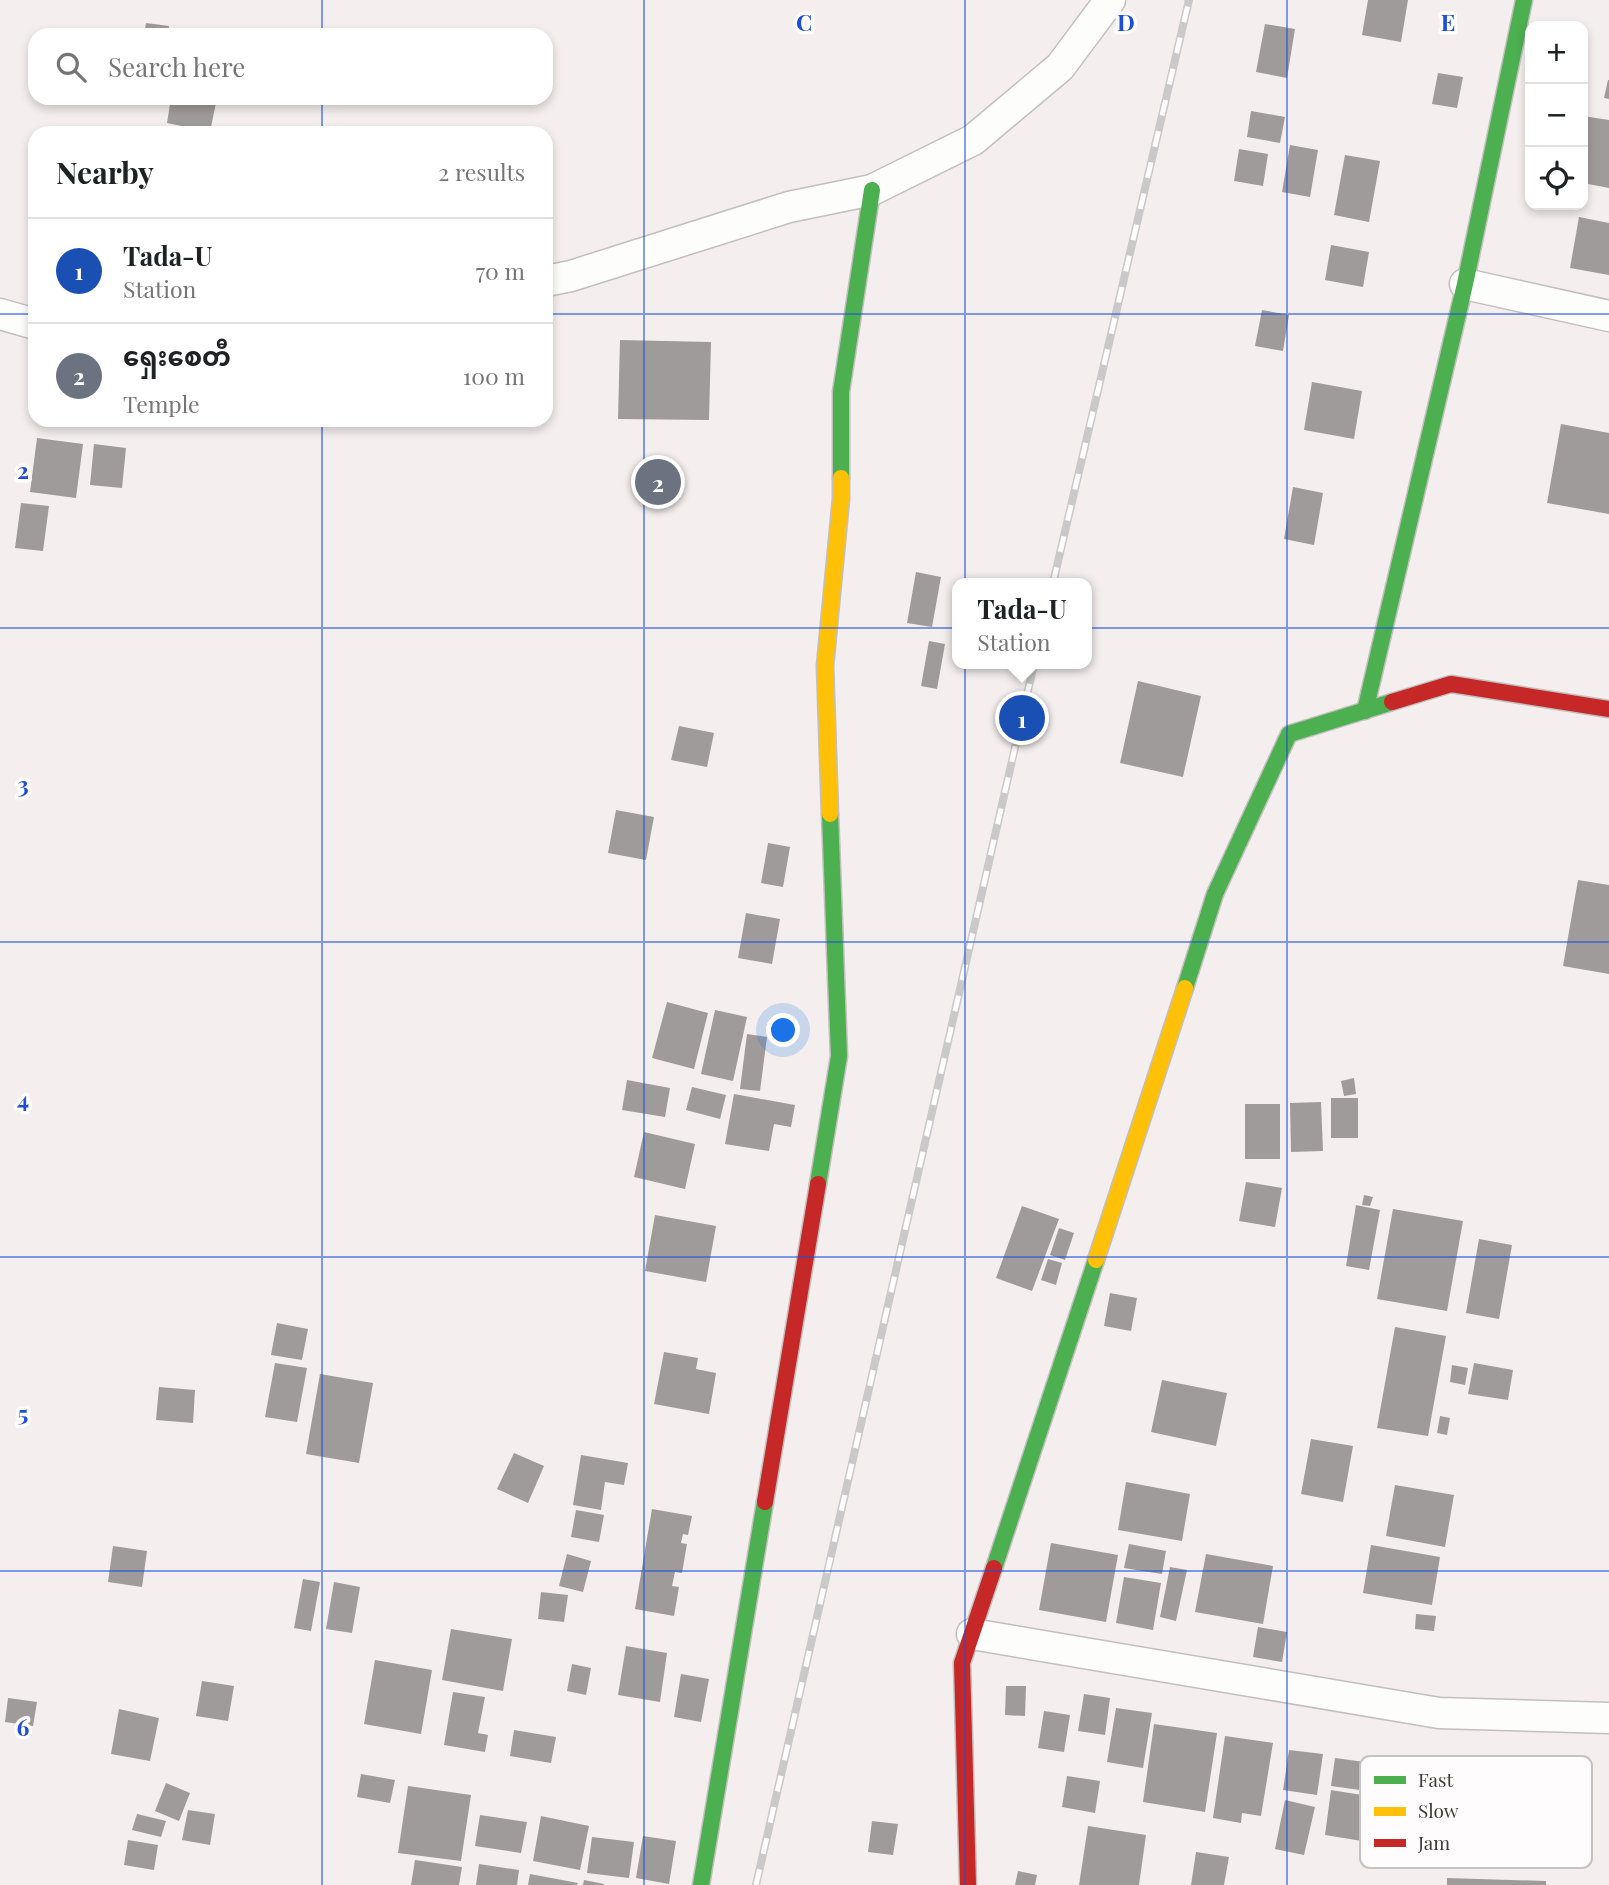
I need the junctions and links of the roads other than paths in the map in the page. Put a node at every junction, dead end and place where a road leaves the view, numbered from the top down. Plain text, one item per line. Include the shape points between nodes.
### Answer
1 (1110, 0) edge
2 (1524, 0) edge
3 (873, 190) junction
4 (553, 280) edge
5 (1465, 284) junction
6 (0, 314) edge
7 (1609, 316) edge
8 (28, 322) edge
9 (1609, 709) edge
10 (1365, 711) junction
11 (972, 1634) junction
12 (1609, 1718) edge
13 (701, 1885) edge
14 (968, 1885) edge

1 - 3 street via 1060,67 973,140
2 - 5 street
3 - 4 street via 789,207
3 - 13 street via 841,392 841,499 825,666 839,1056
5 - 7 street
5 - 10 street
6 - 8 street
9 - 10 street via 1451,684
10 - 11 street via 1289,734 1215,894
11 - 12 street via 1438,1713
11 - 14 street via 962,1663

